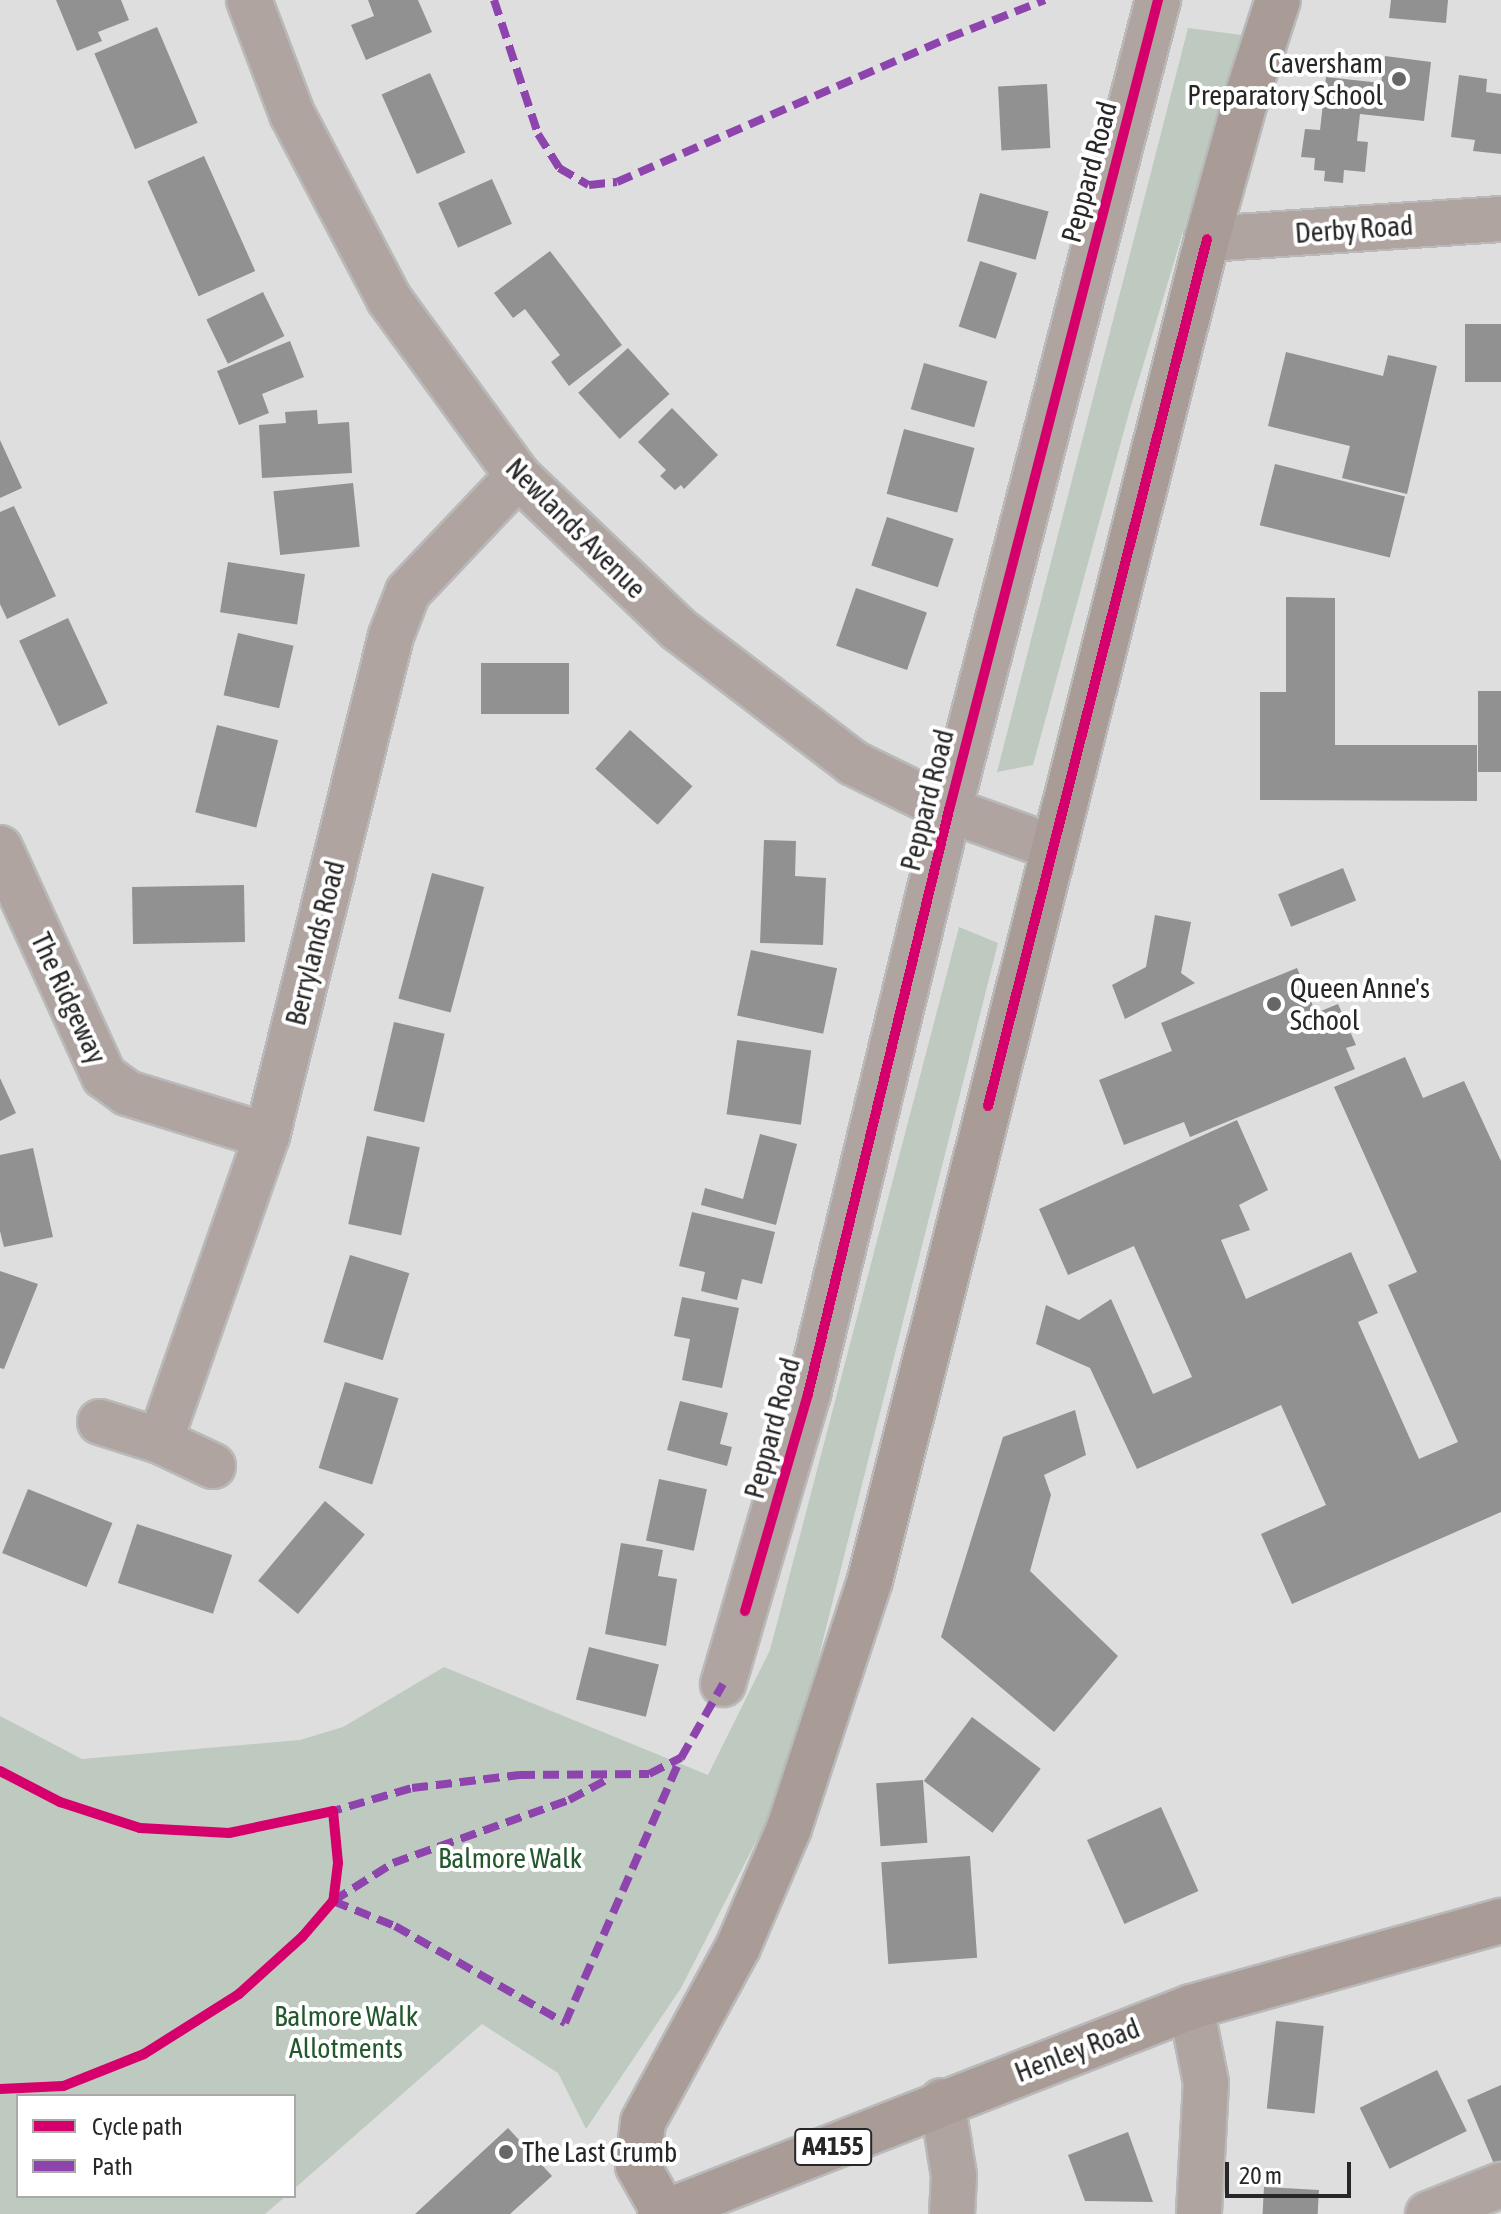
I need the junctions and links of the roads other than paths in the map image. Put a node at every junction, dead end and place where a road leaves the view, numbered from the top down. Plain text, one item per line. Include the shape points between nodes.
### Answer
1 (249, 0) edge
2 (1158, 0) edge
3 (1278, 0) edge
4 (1501, 219) edge
5 (1207, 239) junction
6 (518, 476) junction
7 (949, 810) junction
8 (1052, 847) junction
9 (0, 848) edge
10 (267, 1136) junction
11 (100, 1422) dead end
12 (160, 1441) junction
13 (213, 1466) dead end
14 (723, 1684) dead end
15 (1501, 1921) edge
16 (1191, 2007) junction
17 (942, 2101) junction
18 (1501, 2185) edge
19 (663, 2213) edge
20 (952, 2214) edge
21 (1199, 2214) edge
22 (1428, 2214) edge

1 - 6 street, Newlands Avenue via 292,114 389,299
2 - 7 street, Peppard Road
3 - 5 main road
4 - 5 street, Derby Road
5 - 8 main road
6 - 7 street, Newlands Avenue via 678,629 853,763
6 - 10 street, Berrylands Road via 408,592 391,636
7 - 8 street, Newlands Avenue
7 - 14 street, Peppard Road via 808,1394
8 - 19 main road via 866,1594 784,1842 738,1947 643,2122 638,2166
9 - 10 street, The Ridgeway via 104,1076 127,1093
10 - 12 street, Berrylands Road
11 - 12 street
12 - 13 street
15 - 16 main road, Henley Road / A4155
16 - 17 main road, Henley Road / A4155
16 - 21 street via 1206,2083
17 - 19 main road, Henley Road / A4155
17 - 20 street via 954,2176
18 - 22 street

